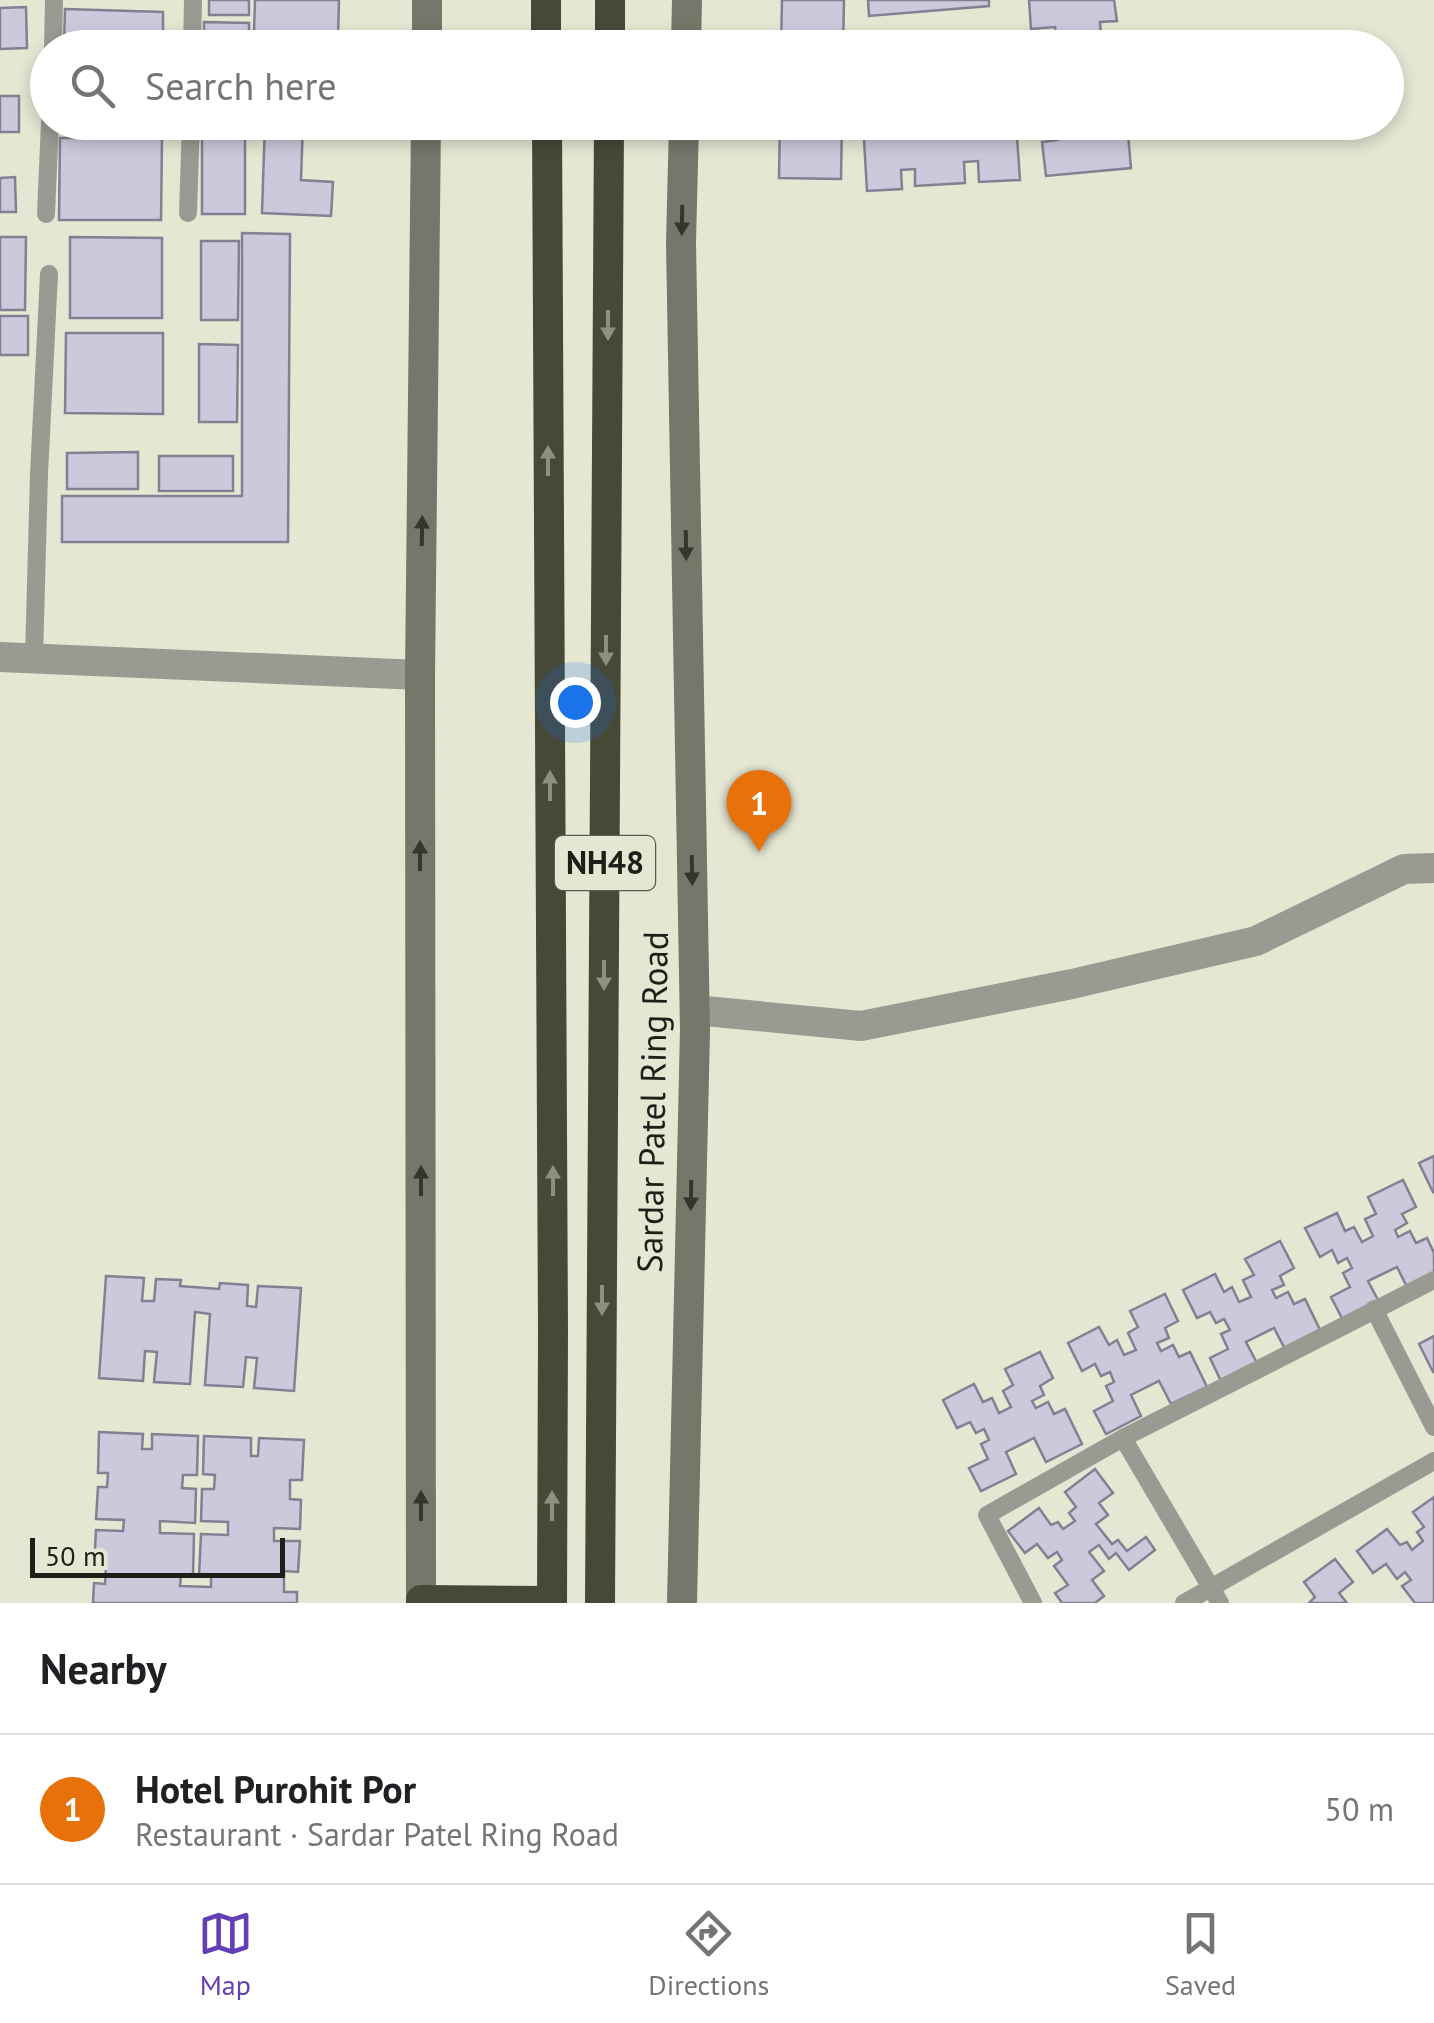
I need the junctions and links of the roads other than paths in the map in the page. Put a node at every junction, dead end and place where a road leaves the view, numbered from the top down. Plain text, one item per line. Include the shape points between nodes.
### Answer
1 (54, 0) edge
2 (193, 0) edge
3 (428, 0) edge
4 (546, 0) edge
5 (610, 0) edge
6 (687, 0) edge
7 (53, 30) edge
8 (192, 30) edge
9 (427, 30) edge
10 (546, 30) edge
11 (610, 30) edge
12 (686, 30) edge
13 (49, 140) edge
14 (191, 140) edge
15 (426, 140) edge
16 (546, 140) edge
17 (609, 140) edge
18 (684, 140) edge
19 (188, 213) dead end
20 (46, 214) dead end
21 (49, 274) dead end
22 (0, 657) edge
23 (34, 658) junction
24 (420, 675) junction
25 (1434, 868) edge
26 (694, 1010) junction
27 (1434, 1280) edge
28 (1374, 1309) junction
29 (1434, 1427) edge
30 (1123, 1438) junction
31 (1434, 1461) edge
32 (1216, 1596) edge
33 (421, 1602) edge
34 (552, 1602) edge
35 (600, 1603) edge
36 (682, 1603) edge
37 (1033, 1603) edge
38 (1184, 1603) edge

1 - 7 lane
2 - 8 lane
3 - 9 street
4 - 10 highway
5 - 11 highway
6 - 12 street
13 - 20 lane
14 - 19 lane
24 -> 15 street
34 -> 16 highway, NH48
17 -> 35 highway, Sardar Patel Ring Road / NH48
18 -> 26 street, Sardar Patel Ring Road
21 - 23 lane
22 - 23 street
23 - 24 street
33 -> 24 street
25 - 26 street via 1404,869 1256,941 861,1026
26 -> 36 street, Sardar Patel Ring Road
27 - 28 lane
28 - 29 lane
28 - 30 lane
30 - 32 lane
30 - 37 lane via 987,1515
31 - 32 lane
32 - 38 lane
33 - 34 highway

